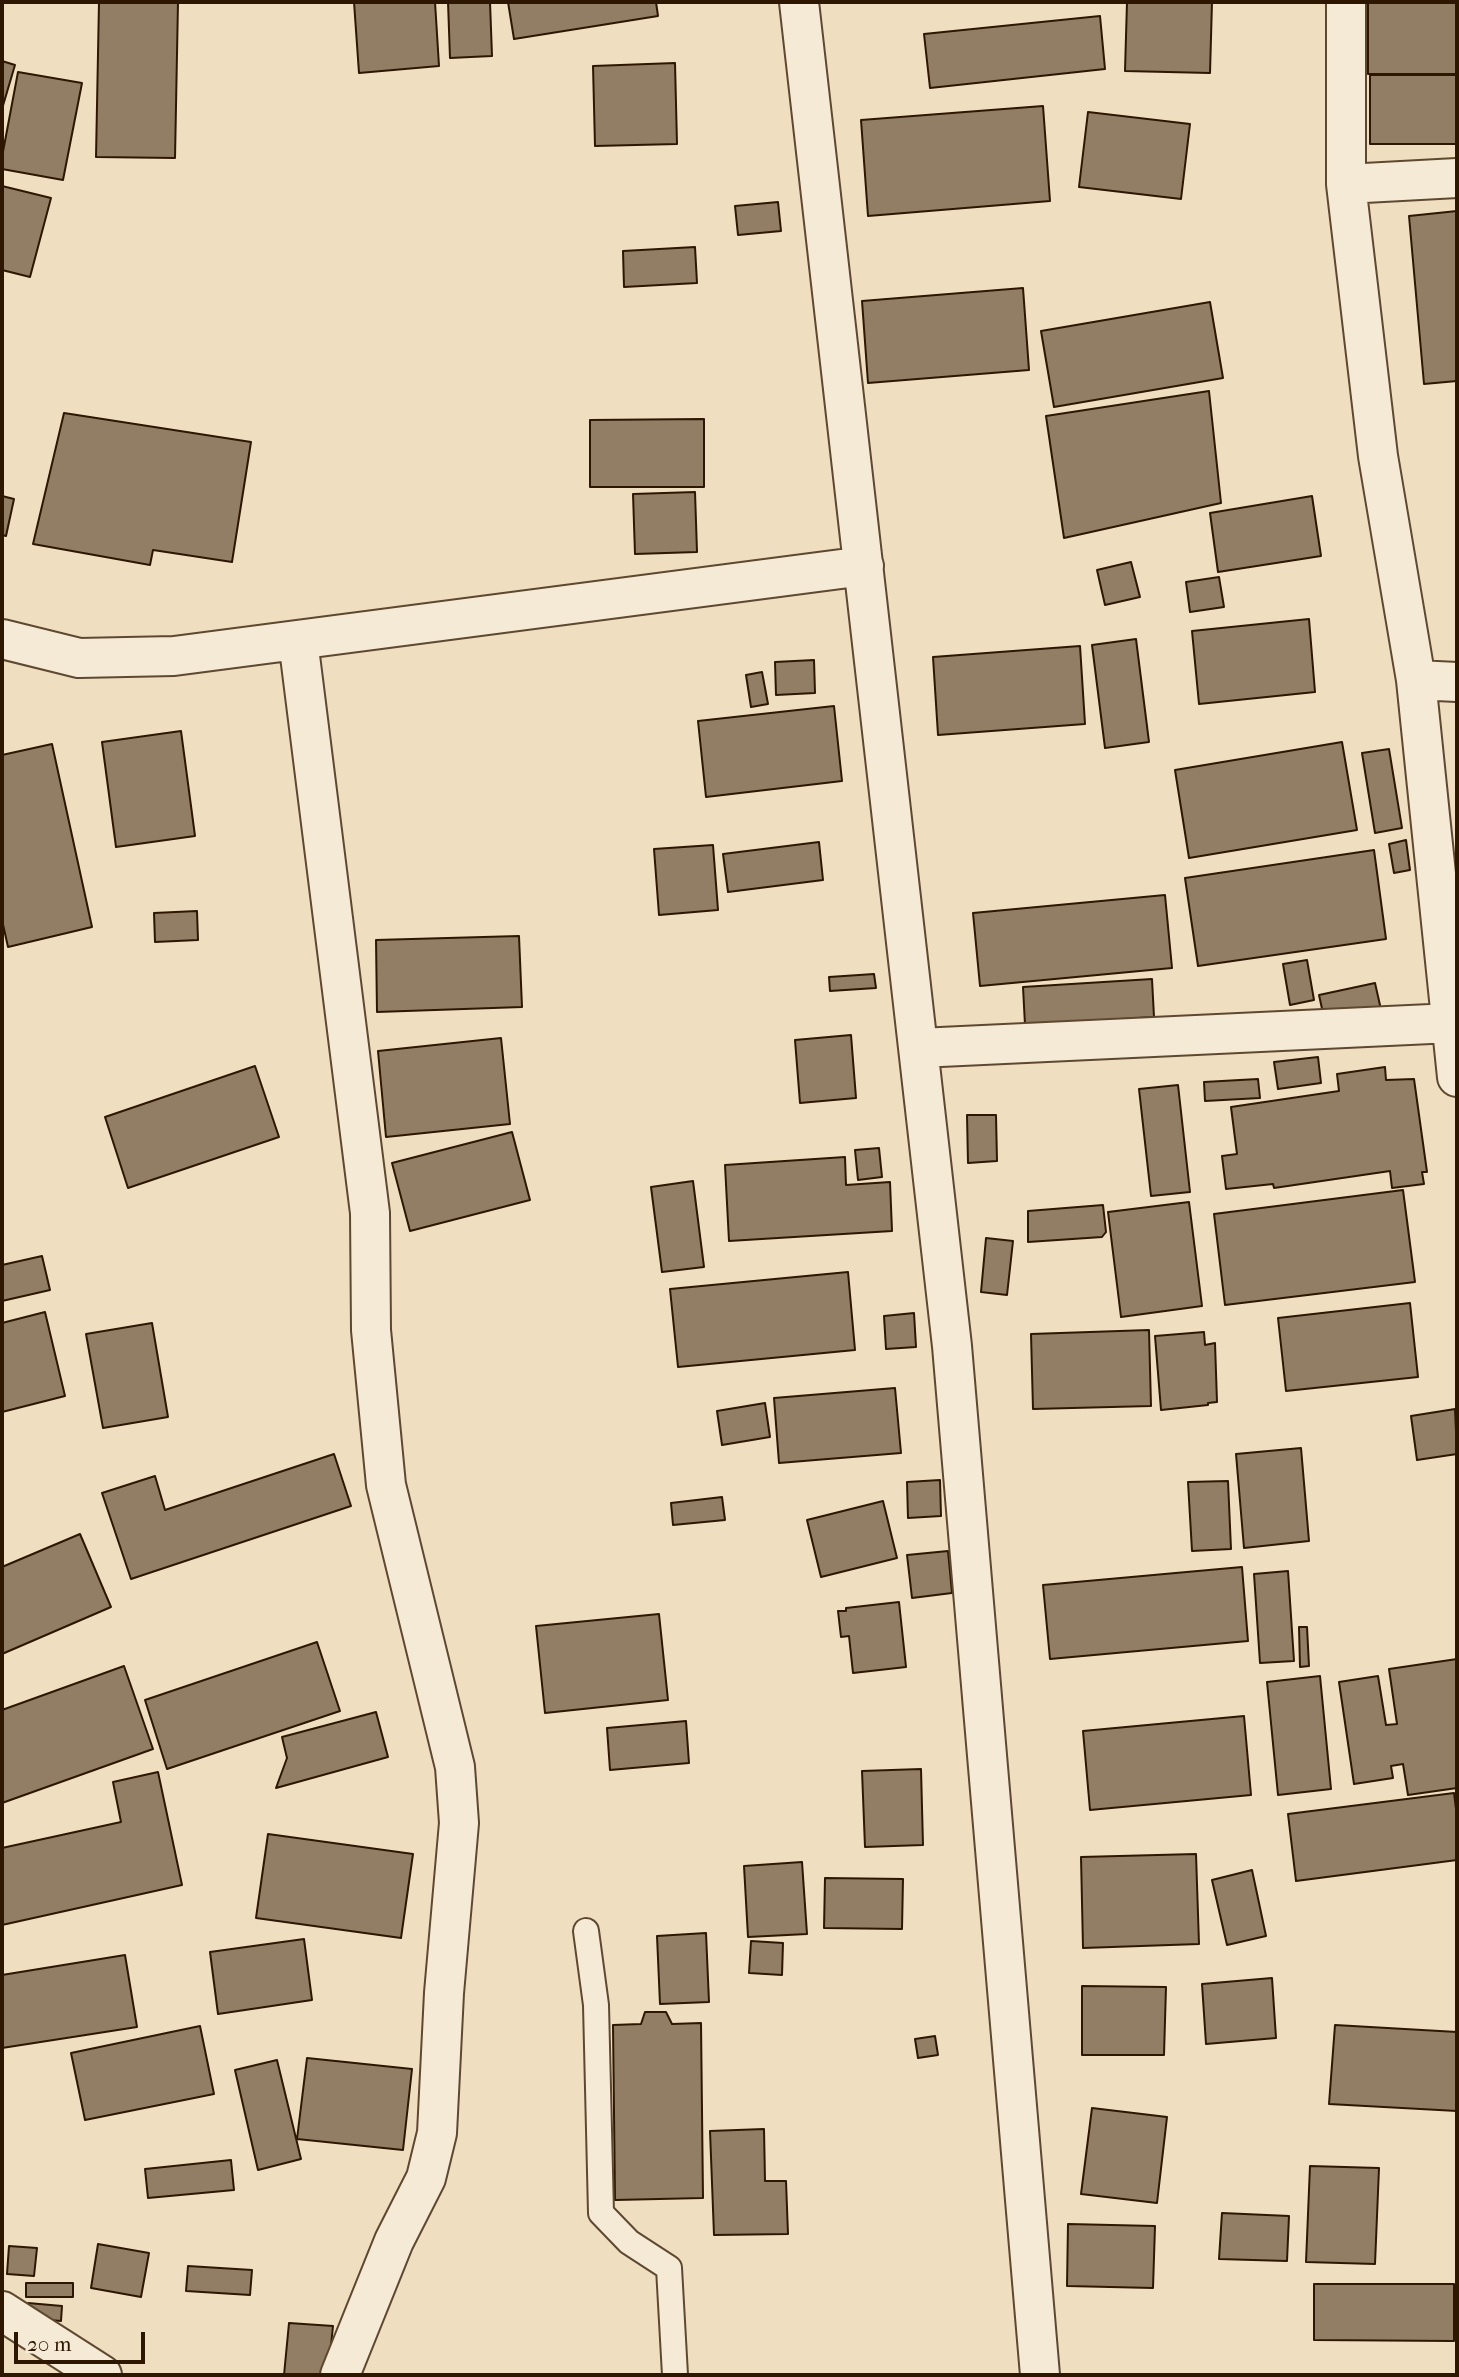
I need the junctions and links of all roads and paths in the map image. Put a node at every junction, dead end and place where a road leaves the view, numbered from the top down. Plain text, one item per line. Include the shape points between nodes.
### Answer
1 (799, 2) edge
2 (1346, 2) edge
3 (1457, 178) edge
4 (1346, 184) junction
5 (864, 566) junction
6 (2, 639) edge
7 (298, 640) junction
8 (1416, 680) junction
9 (1457, 682) edge
10 (1452, 1023) junction
11 (919, 1048) junction
12 (1457, 1077) edge
13 (586, 1931) dead end
14 (2, 2311) edge
15 (102, 2375) edge
16 (340, 2375) edge
17 (674, 2375) edge
18 (1040, 2375) edge

1 - 5 street
2 - 4 street
3 - 4 street
4 - 8 street via 1378,456
5 - 7 street
5 - 11 street
6 - 7 street via 79,658 174,656
7 - 16 street via 370,1213 371,1330 386,1485 455,1767 459,1823 437,2133 426,2178 394,2241
8 - 9 street
8 - 10 street
10 - 11 street
10 - 12 street
11 - 18 street via 952,1346
13 - 17 lane via 596,2005 601,2213 629,2242 669,2268
14 - 15 street

